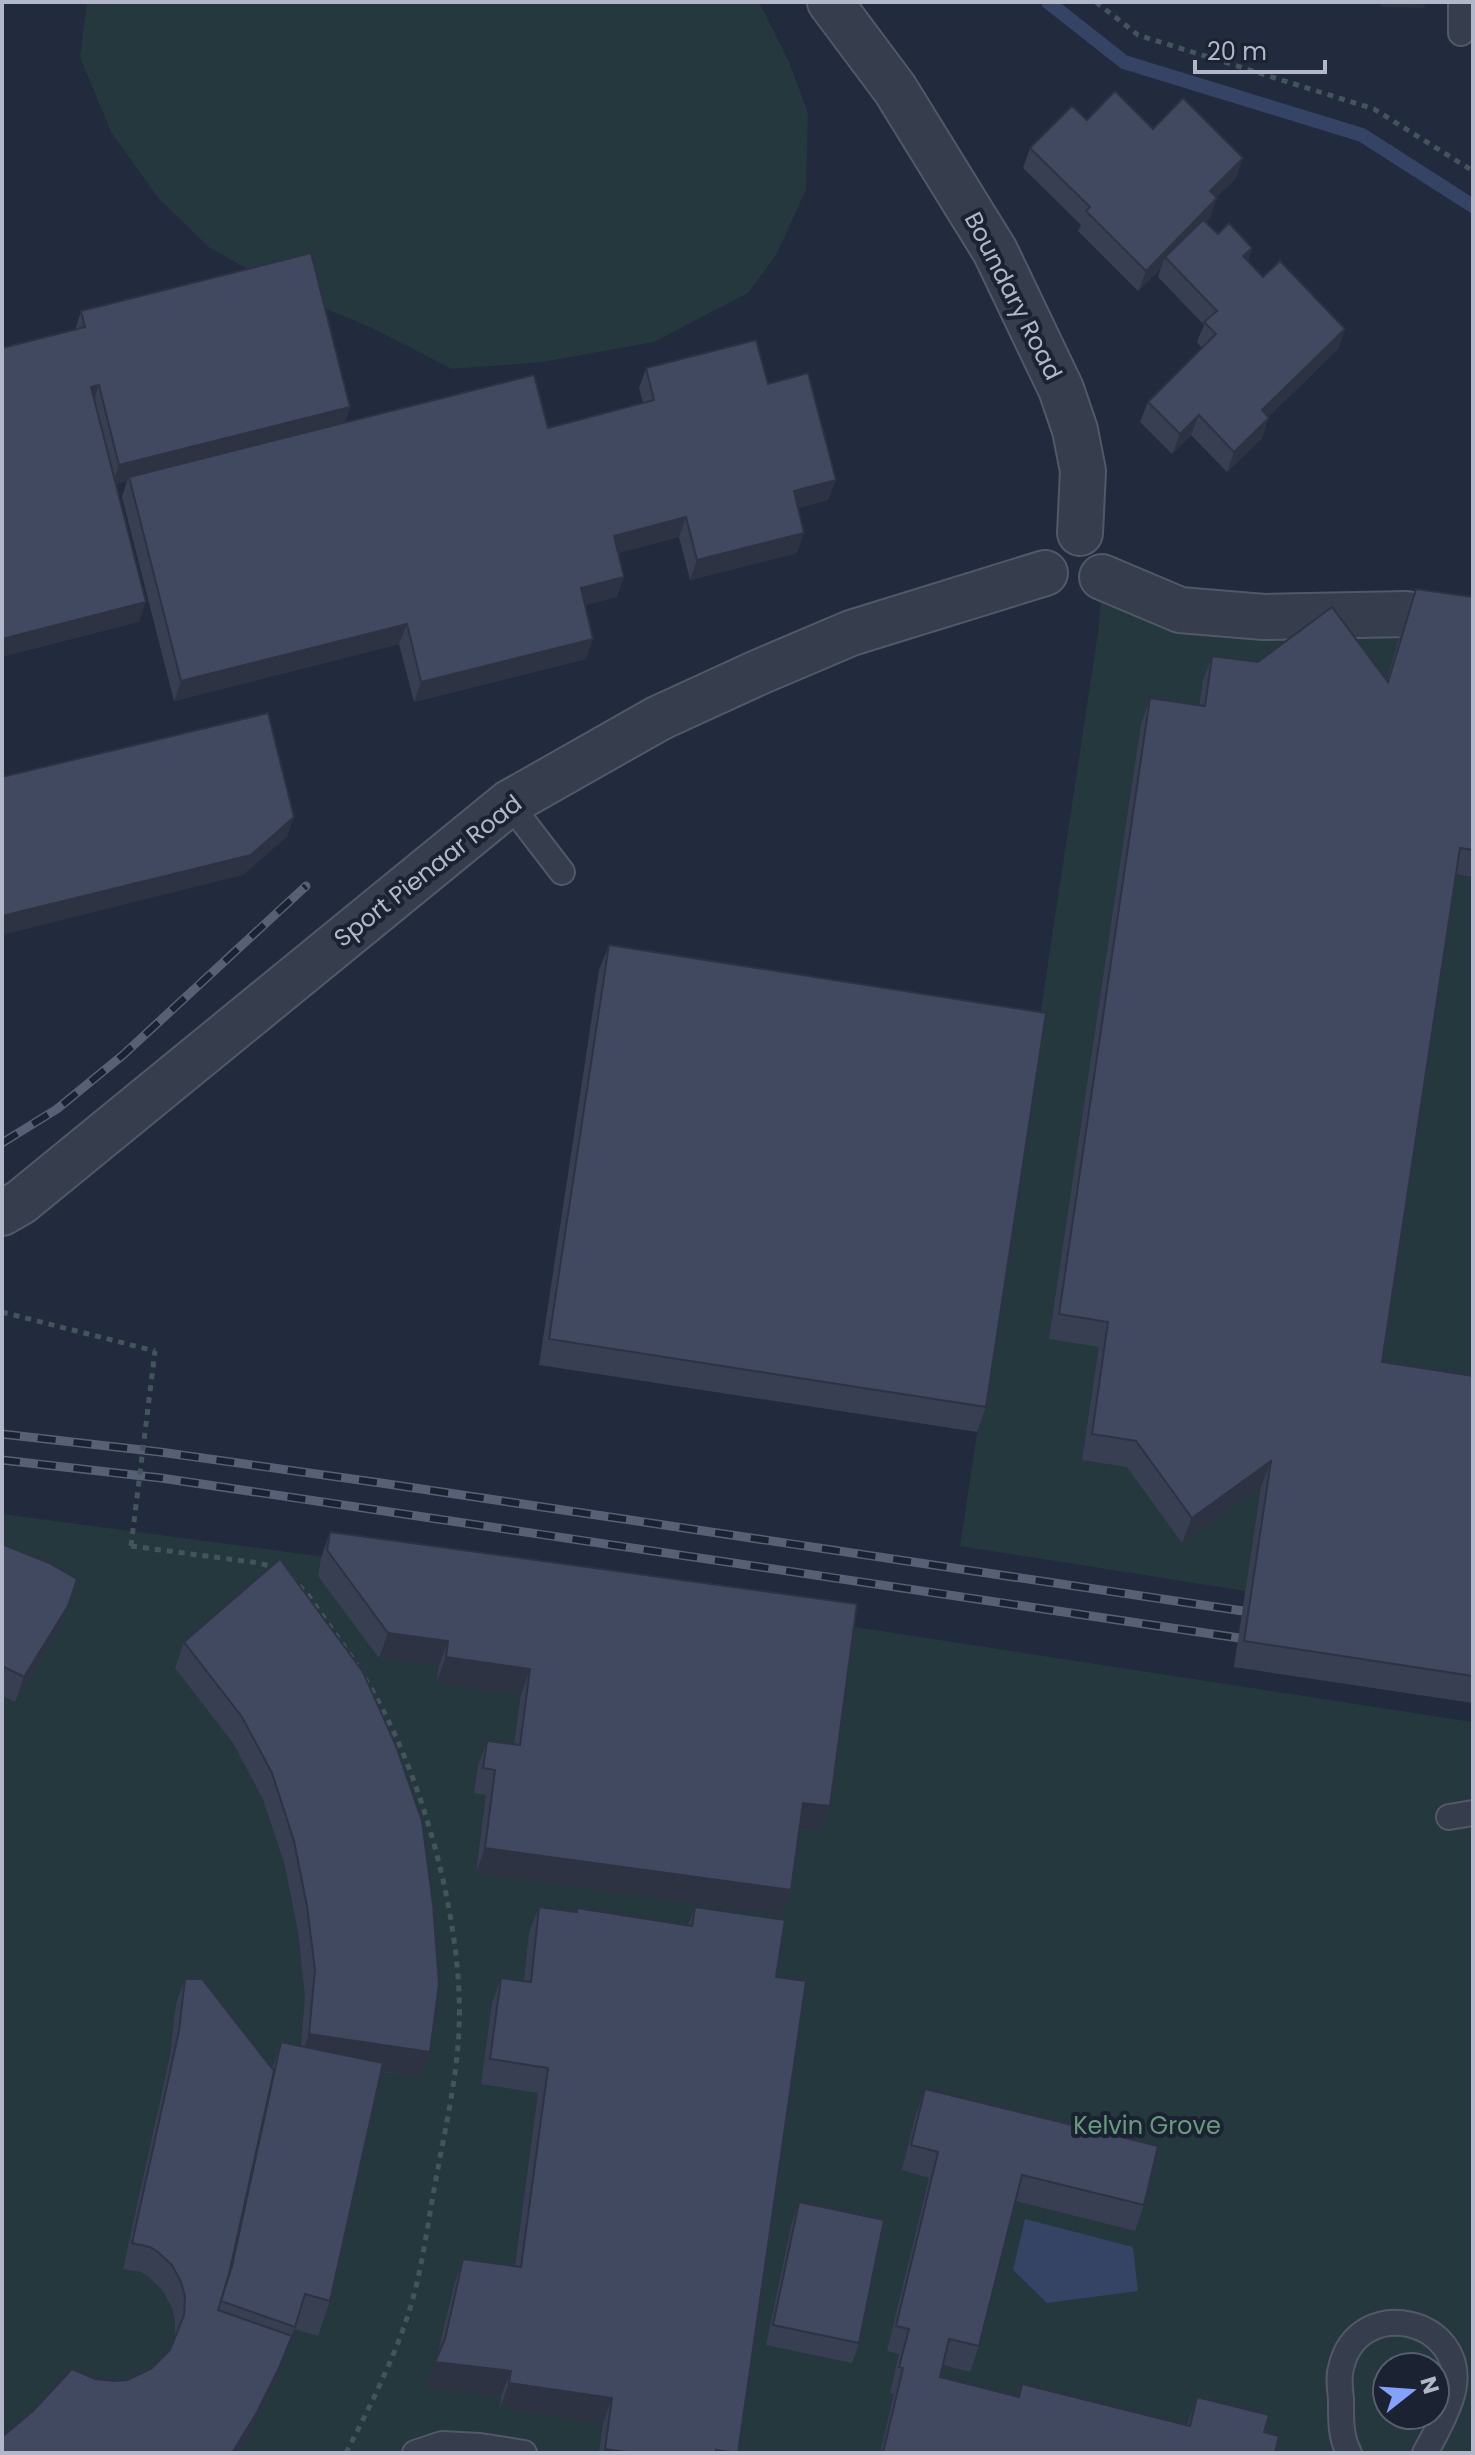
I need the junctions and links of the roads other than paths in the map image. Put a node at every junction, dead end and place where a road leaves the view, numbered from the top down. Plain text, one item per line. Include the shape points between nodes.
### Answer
1 (830, 2) edge
2 (1461, 2) edge
3 (1461, 33) dead end
4 (1080, 533) junction
5 (1045, 573) junction
6 (1102, 577) junction
7 (1473, 624) edge
8 (509, 803) junction
9 (562, 872) dead end
10 (2, 1213) edge
11 (415, 2453) edge
12 (524, 2453) edge
13 (1349, 2453) edge
14 (1425, 2453) edge

1 - 4 street, Boundary Road via 895,89 1009,278 1075,430 1083,471
2 - 3 lane
4 - 5 street via 1063,535 1049,545
4 - 6 street via 1102,550
5 - 6 street via 1054,587 1074,595 1091,590
5 - 8 street, Sport Pienaar Road via 851,633 659,718
6 - 7 street via 1180,610 1264,617 1406,614
8 - 9 lane
8 - 10 street, Sport Pienaar Road
11 - 12 lane via 442,2444
13 - 14 lane via 1342,2434 1339,2375 1344,2356 1364,2332 1394,2322 1418,2326 1435,2337 1452,2367 1453,2391

